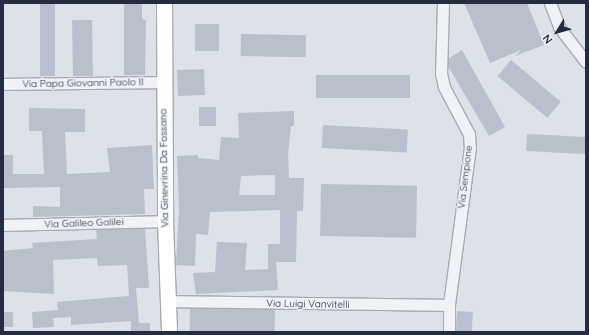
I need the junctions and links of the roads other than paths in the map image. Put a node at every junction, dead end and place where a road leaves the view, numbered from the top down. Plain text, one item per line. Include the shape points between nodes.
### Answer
1 (164, 3) edge
2 (443, 3) edge
3 (550, 3) edge
4 (586, 62) edge
5 (163, 82) junction
6 (3, 84) edge
7 (164, 221) junction
8 (3, 226) edge
9 (168, 300) junction
10 (449, 305) junction
11 (169, 332) edge
12 (449, 332) edge

1 - 5 street, Via Ginevrina Da Fossano
2 - 10 street, Via Sempione via 441,73 444,87 469,134 470,147
3 - 4 street via 559,27
5 - 6 street, Via Papa Giovanni Paolo II
5 - 7 street, Via Ginevrina Da Fossano
7 - 8 street, Via Galileo Galilei
7 - 9 street, Via Ginevrina Da Fossano
9 - 10 street, Via Luigi Vanvitelli
9 - 11 street, Via Ginevrina Da Fossano
10 - 12 street, Via Sempione

